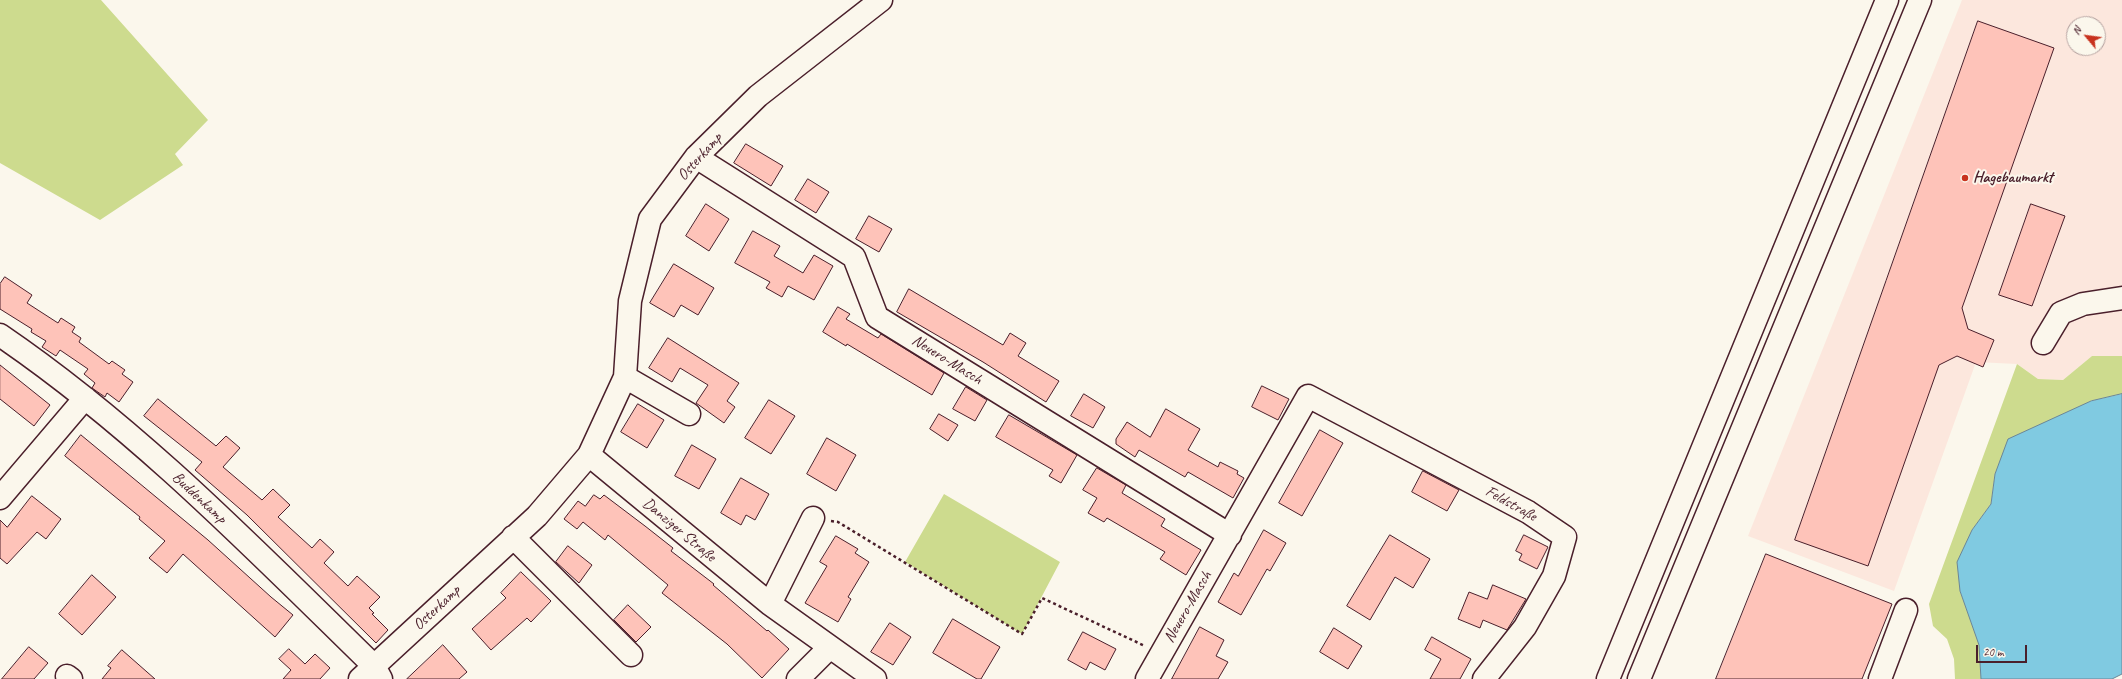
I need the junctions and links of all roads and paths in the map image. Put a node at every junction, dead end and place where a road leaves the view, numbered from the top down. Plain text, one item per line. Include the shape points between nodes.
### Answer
1 (881, 0) edge
2 (1887, 0) edge
3 (1920, 0) edge
4 (696, 157) junction
5 (2122, 298) edge
6 (0, 335) edge
7 (2044, 343) dead end
8 (625, 377) junction
9 (1308, 396) joint
10 (85, 398) junction
11 (689, 414) dead end
12 (589, 455) junction
13 (0, 498) edge
14 (813, 518) joint
15 (1230, 535) junction
16 (513, 537) junction
17 (770, 604) junction
18 (1906, 610) dead end
19 (830, 648) junction
20 (1162, 654) junction
21 (631, 655) dead end
22 (372, 675) edge
23 (798, 679) edge
24 (875, 679) edge
25 (1147, 679) edge
26 (1484, 679) edge
27 (1608, 679) edge
28 (1639, 679) edge
29 (1880, 679) edge

1 - 4 main road, Osterkamp via 758,96
2 - 27 main road
3 - 28 main road
4 - 8 main road, Osterkamp via 650,219 630,301
4 - 15 main road, Neuero-Masch via 854,257 877,317
5 - 7 main road via 2083,304 2061,313
6 - 10 main road, Buddenkamp
8 - 11 main road
8 - 12 main road, Osterkamp
9 - 15 main road, Neuero-Masch
9 - 26 main road, Feldstraße via 1528,512 1565,537 1554,576 1525,627
10 - 13 main road
10 - 22 main road, Buddenkamp via 167,468
12 - 16 main road, Osterkamp via 537,516
12 - 17 main road, Danziger Straße
14 - 17 main road
14 - 20 path via 838,522 1022,634 1042,598
15 - 20 main road, Neuero-Masch
16 - 21 main road
16 - 22 main road, Osterkamp
17 - 19 main road, Danziger Straße
18 - 29 main road
19 - 23 main road
19 - 24 main road, Danziger Straße
20 - 25 main road, Neuero-Masch

